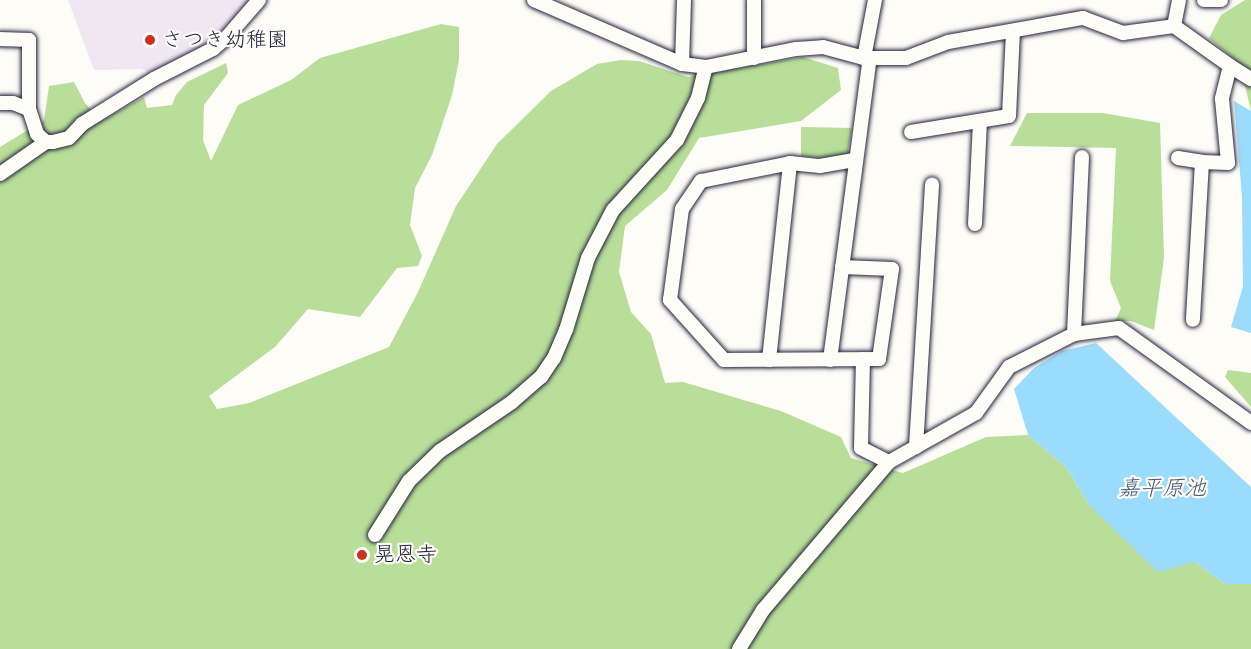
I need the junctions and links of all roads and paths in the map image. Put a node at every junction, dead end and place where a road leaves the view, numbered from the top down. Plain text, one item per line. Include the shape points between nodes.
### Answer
1 (259, 0) edge
2 (534, 0) edge
3 (684, 0) edge
4 (754, 0) edge
5 (875, 0) edge
6 (1179, 0) edge
7 (1204, 0) edge
8 (1221, 0) edge
9 (560, 5) edge
10 (1174, 26) junction
11 (1013, 31) junction
12 (0, 39) edge
13 (754, 58) junction
14 (867, 58) junction
15 (682, 64) junction
16 (1230, 66) junction
17 (706, 67) junction
18 (1251, 79) edge
19 (0, 104) edge
20 (28, 109) junction
21 (980, 121) junction
22 (911, 132) dead end
23 (46, 142) junction
24 (1082, 157) dead end
25 (1178, 158) dead end
26 (855, 160) junction
27 (1202, 162) junction
28 (790, 163) junction
29 (0, 174) edge
30 (932, 184) dead end
31 (975, 224) dead end
32 (842, 267) junction
33 (1193, 320) dead end
34 (1074, 334) junction
35 (862, 359) junction
36 (769, 360) junction
37 (830, 360) junction
38 (1251, 423) edge
39 (916, 447) junction
40 (889, 462) junction
41 (375, 535) dead end
42 (739, 649) edge

1 - 23 street via 213,49 154,79 82,124 69,138
2 - 9 street
3 - 15 street
4 - 13 street
5 - 14 street
6 - 10 street
7 - 8 street
9 - 15 street
10 - 11 street via 1123,33 1083,18
10 - 16 street
11 - 14 street via 948,42 906,58
11 - 21 street via 1009,116
12 - 20 street via 29,40
13 - 14 street via 823,47
13 - 17 street
14 - 26 street
15 - 17 street
16 - 18 street
16 - 27 street via 1222,99 1228,163
17 - 41 street via 698,98 677,140 613,210 588,258 554,358 541,377 440,452 409,481
19 - 20 street via 13,103
20 - 23 street via 37,134
21 - 22 street
21 - 31 street
23 - 29 street
24 - 34 street
25 - 27 street
26 - 28 street via 820,166
26 - 32 street
27 - 33 street
28 - 36 street
28 - 36 street via 701,181 682,209 670,300 724,360
30 - 39 street
32 - 35 street via 892,269 879,359
32 - 37 street
34 - 38 street via 1119,328
34 - 39 street via 1009,367 976,413
35 - 37 street
35 - 40 street via 861,448
36 - 37 street
39 - 40 street
40 - 42 street via 763,610

